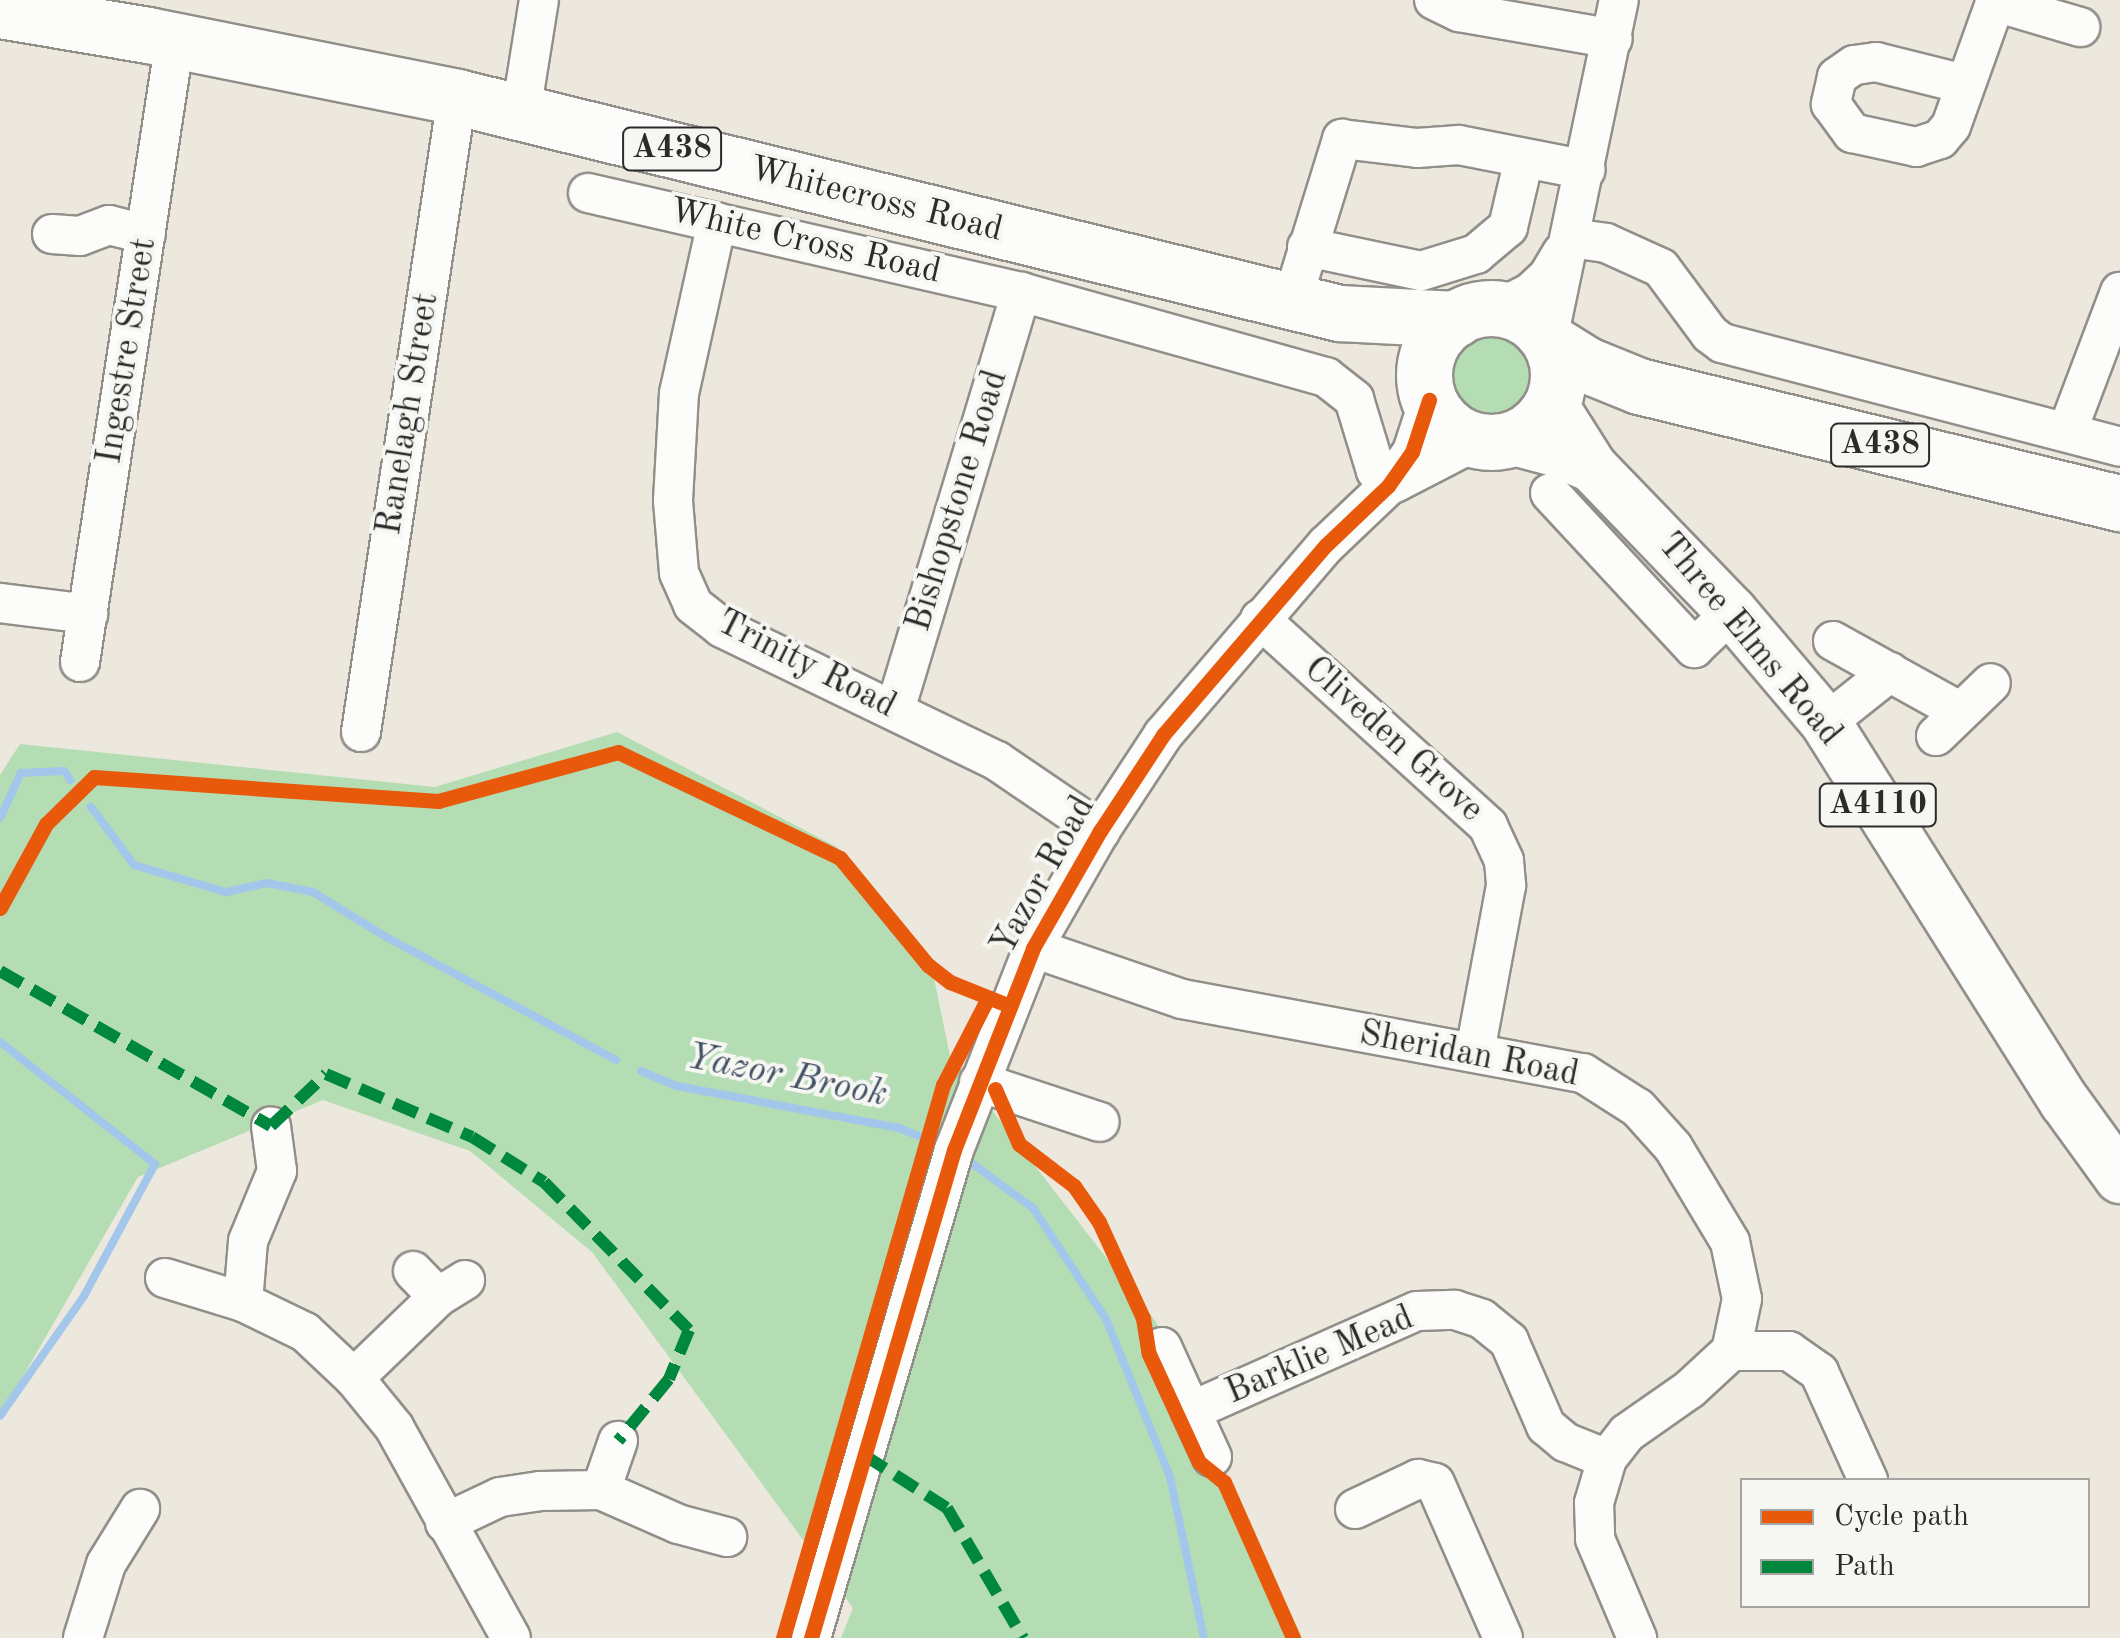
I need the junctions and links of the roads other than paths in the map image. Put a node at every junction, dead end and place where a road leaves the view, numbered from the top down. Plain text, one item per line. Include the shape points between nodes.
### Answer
1 (539, 0) edge
2 (1434, 0) edge
3 (1619, 0) edge
4 (1996, 1) edge
5 (0, 10) edge
6 (159, 25) edge
7 (2080, 27) dead end
8 (1613, 39) junction
9 (1964, 84) dead end
10 (457, 96) junction
11 (521, 112) junction
12 (1524, 159) junction
13 (1586, 170) junction
14 (588, 193) dead end
15 (886, 202) junction
16 (717, 222) junction
17 (52, 234) dead end
18 (146, 234) junction
19 (1571, 238) junction
20 (1308, 247) junction
21 (872, 258) junction
22 (1021, 292) junction
23 (2120, 292) edge
24 (1315, 307) junction
25 (1477, 314) junction
26 (1549, 340) junction
27 (1639, 386) junction
28 (1427, 390) junction
29 (1554, 400) junction
30 (2067, 432) junction
31 (1493, 440) junction
32 (2120, 447) edge
33 (1592, 467) junction
34 (1388, 486) junction
35 (1550, 493) dead end
36 (2120, 504) edge
37 (0, 603) edge
38 (1732, 612) junction
39 (88, 614) junction
40 (1260, 618) junction
41 (1833, 640) dead end
42 (80, 662) dead end
43 (1890, 672) junction
44 (1991, 683) dead end
45 (895, 710) junction
46 (1826, 723) junction
47 (361, 732) dead end
48 (1100, 832) junction
49 (1034, 948) junction
50 (1475, 1051) junction
51 (979, 1082) junction
52 (1100, 1122) dead end
53 (271, 1126) dead end
54 (2120, 1178) edge
55 (164, 1278) dead end
56 (439, 1283) dead end
57 (243, 1302) junction
58 (1162, 1348) dead end
59 (1731, 1350) junction
60 (354, 1378) junction
61 (1191, 1411) junction
62 (618, 1441) dead end
63 (1212, 1457) dead end
64 (1608, 1459) junction
65 (1867, 1478) edge
66 (601, 1490) junction
67 (140, 1509) dead end
68 (1354, 1509) dead end
69 (445, 1523) junction
70 (727, 1537) dead end
71 (1624, 1634) edge
72 (83, 1638) edge
73 (511, 1638) edge
74 (811, 1638) edge
75 (1503, 1638) edge

1 - 11 street
2 - 8 street via 1459,12
3 - 8 street
4 - 7 street
4 - 9 street
5 - 6 highway, Whitecross Road / A438
6 - 10 highway, Whitecross Road / A438
6 - 18 street, Ingestre Street
8 - 13 street
10 - 11 highway, Whitecross Road / A438
10 - 47 street, Ranelagh Street
11 - 15 highway, Whitecross Road / A438
12 - 13 street
12 - 20 street via 1508,226 1476,254 1422,271
12 - 20 street via 1460,145 1418,148 1342,139
13 - 19 street
14 - 16 street, White Cross Road
15 - 21 street
15 - 24 highway, Whitecross Road / A438
16 - 21 street, White Cross Road
16 - 45 street, Trinity Road via 679,393 679,573 693,605 722,628
17 - 18 street via 80,236 109,224
18 - 39 street, Ingestre Street
19 - 25 street via 1530,292
19 - 26 street
19 - 30 street via 1606,243 1661,268 1722,343
20 - 24 street
21 - 22 street, White Cross Road
22 - 34 street, White Cross Road via 1326,377 1354,399 1376,471
22 - 45 street, Bishopstone Road
23 - 30 street
24 - 25 highway, Whitecross Road / A438
24 - 28 highway, Whitecross Road / A438 via 1382,342
25 - 26 highway, A438 via 1520,315
25 - 28 highway via 1432,344
26 - 27 highway, A438
26 - 29 highway via 1558,369
27 - 29 highway, A438 via 1595,386
27 - 36 highway, A438
28 - 31 highway, A438 via 1448,426
28 - 34 street, Yazor Road via 1412,452
29 - 31 highway via 1540,422
29 - 33 main road, Three Elms Road / A4110
30 - 32 street
31 - 33 main road, Three Elms Road / A4110 via 1555,450
31 - 34 street, Yazor Road
33 - 38 main road, Three Elms Road / A4110
34 - 40 street, Yazor Road
35 - 38 street via 1694,648
37 - 39 street
38 - 46 main road, Three Elms Road / A4110
39 - 42 street, Ingestre Street
40 - 48 street, Yazor Road via 1163,735
40 - 50 street, Cliveden Grove via 1488,826 1506,886
41 - 43 street
43 - 44 street via 1948,724
43 - 46 street
45 - 48 street, Trinity Road via 997,761
46 - 54 main road, Three Elms Road / A4110
48 - 49 street, Yazor Road
49 - 50 street, Sheridan Road via 1182,999
49 - 51 street, Yazor Road
50 - 59 street, Sheridan Road via 1583,1074 1638,1108 1673,1147 1730,1242 1742,1299
51 - 52 street
51 - 74 street, Yazor Road
53 - 57 street via 277,1172 248,1241
55 - 57 street
56 - 60 street
57 - 60 street via 306,1332
58 - 61 street
59 - 64 street via 1690,1390 1627,1433
59 - 65 street via 1789,1351 1818,1372
60 - 69 street via 394,1427
61 - 63 street, Barklie Mead
61 - 64 street, Barklie Mead via 1417,1311 1456,1310 1482,1319 1509,1341 1546,1426 1565,1442
62 - 66 street
64 - 71 street via 1594,1502 1595,1539
66 - 69 street via 500,1497
66 - 70 street
67 - 72 street via 106,1564
68 - 75 street via 1418,1479 1434,1483
69 - 73 street

